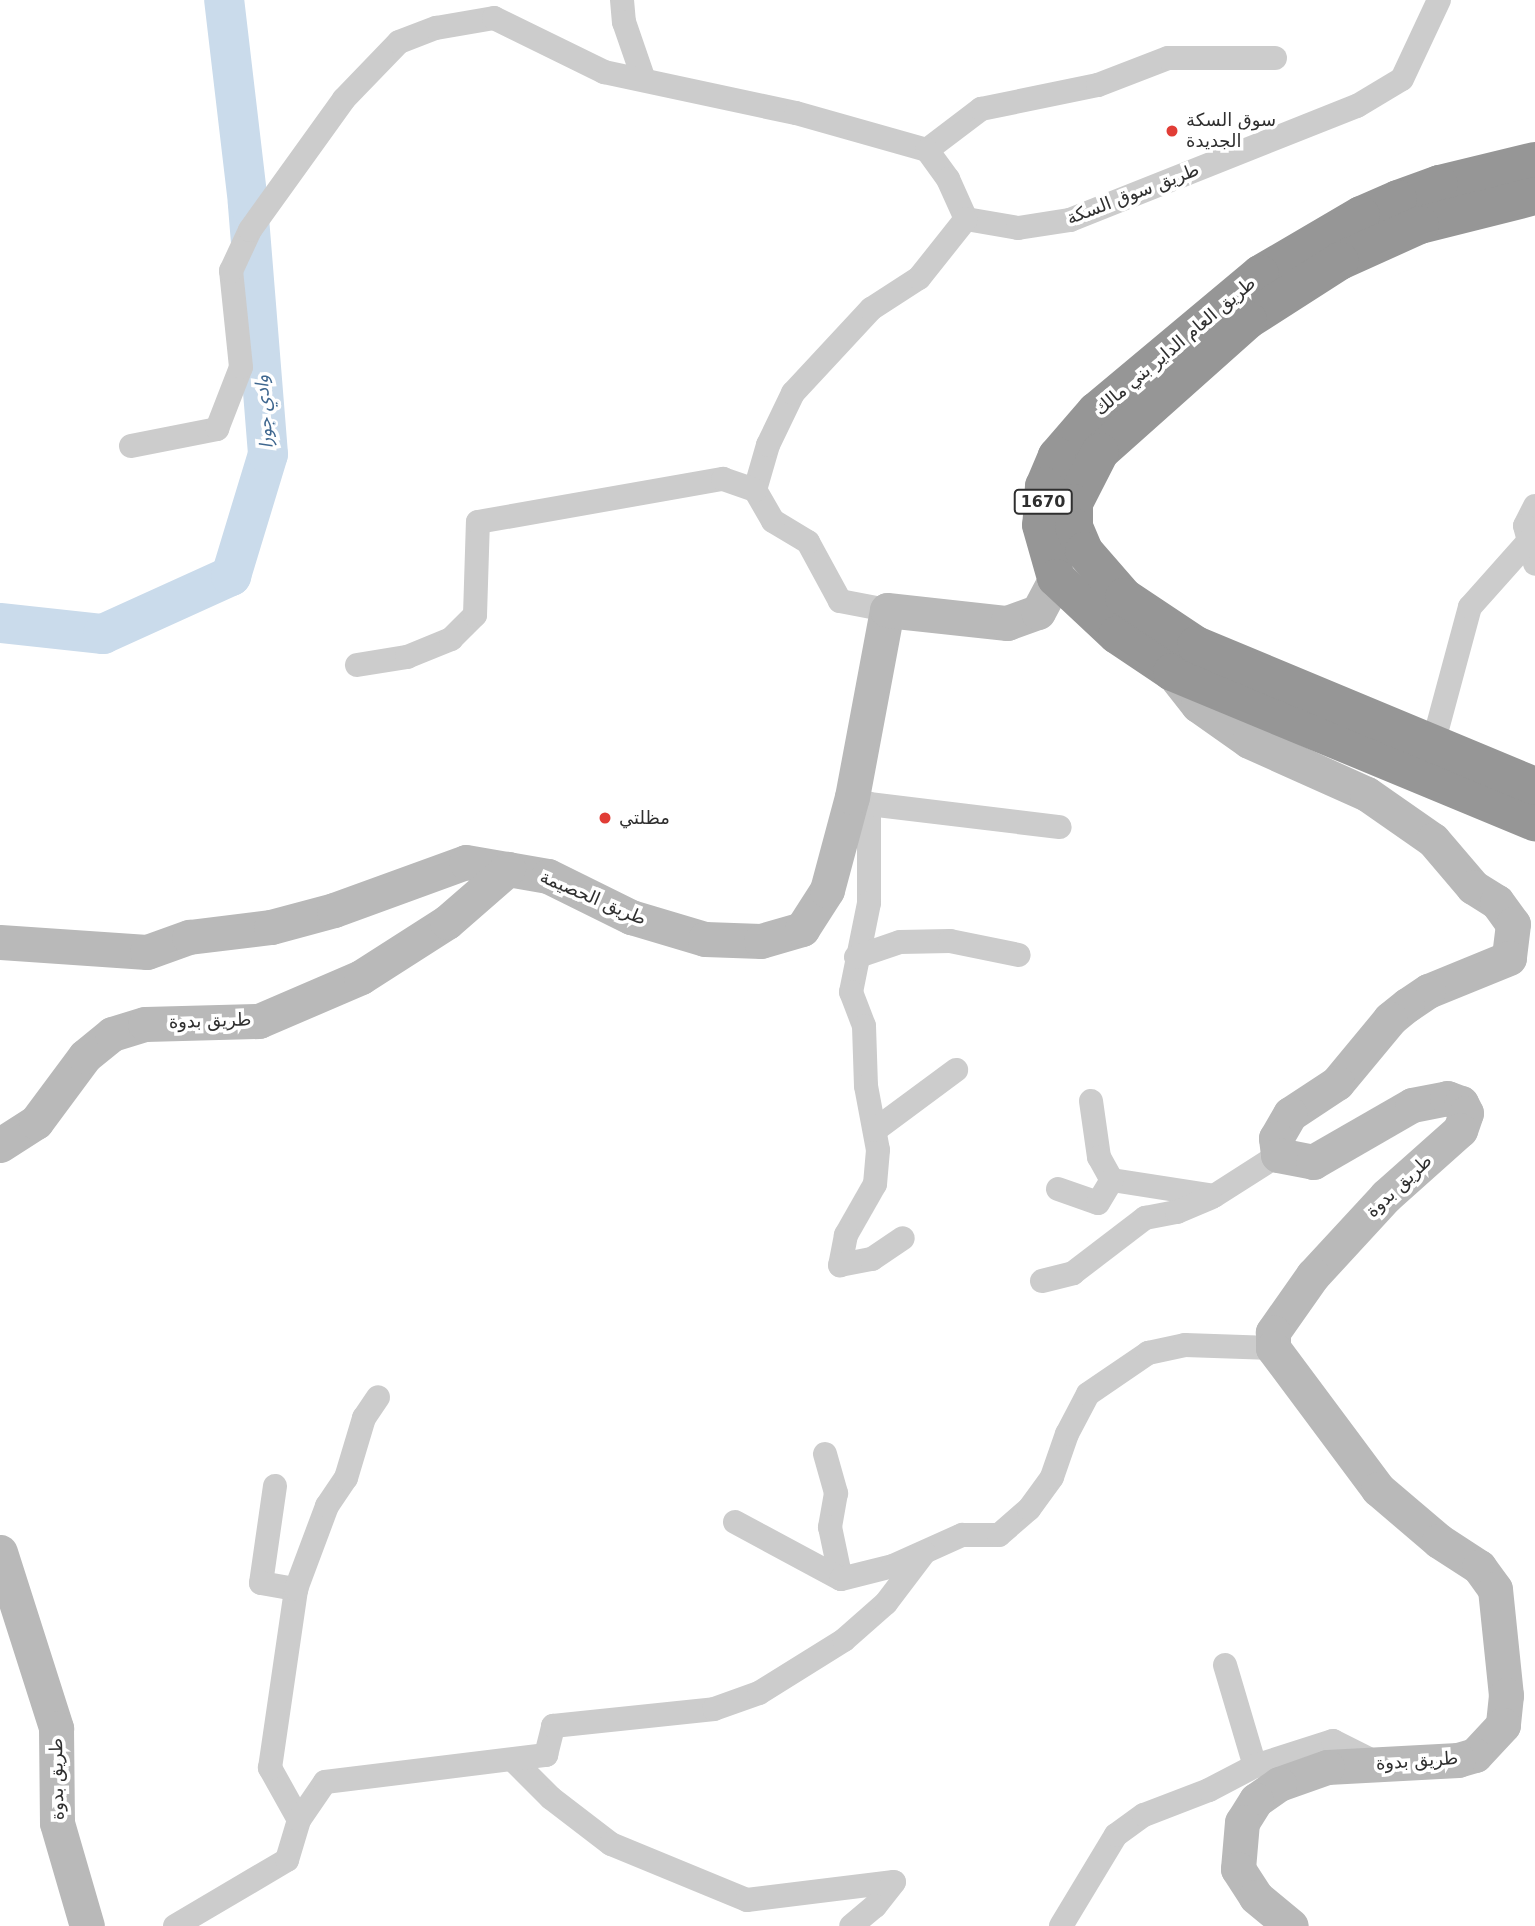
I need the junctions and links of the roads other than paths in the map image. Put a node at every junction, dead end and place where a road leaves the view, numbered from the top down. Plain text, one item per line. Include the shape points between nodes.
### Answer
1 (622, 0) edge
2 (1439, 0) edge
3 (1275, 58) dead end
4 (643, 80) junction
5 (927, 150) junction
6 (1535, 161) edge
7 (1535, 196) edge
8 (966, 219) junction
9 (131, 446) dead end
10 (755, 490) junction
11 (1535, 506) edge
12 (1084, 551) junction
13 (1532, 553) edge
14 (1056, 578) junction
15 (887, 610) junction
16 (357, 665) dead end
17 (1172, 672) junction
18 (1433, 744) junction
19 (1535, 786) edge
20 (860, 801) junction
21 (1535, 821) edge
22 (1060, 827) dead end
23 (509, 869) junction
24 (0, 942) edge
25 (1019, 955) dead end
26 (856, 957) junction
27 (956, 1070) dead end
28 (1091, 1101) dead end
29 (875, 1130) junction
30 (0, 1145) edge
31 (1278, 1155) junction
32 (1112, 1180) junction
33 (1058, 1189) dead end
34 (1214, 1196) junction
35 (903, 1238) dead end
36 (1042, 1281) dead end
37 (1273, 1348) junction
38 (378, 1397) dead end
39 (825, 1454) dead end
40 (275, 1486) dead end
41 (735, 1522) dead end
42 (0, 1552) edge
43 (924, 1553) junction
44 (841, 1579) junction
45 (296, 1589) junction
46 (1225, 1665) dead end
47 (514, 1761) junction
48 (1377, 1763) junction
49 (1255, 1766) junction
50 (299, 1819) junction
51 (86, 1926) edge
52 (175, 1926) edge
53 (851, 1926) edge
54 (1061, 1926) edge
55 (1291, 1926) edge

1 - 4 street via 624,22
2 - 8 street, طريق سوق السكة via 1402,79 1357,106 1070,220 1018,228
3 - 5 street via 1168,58 1098,85 981,109
4 - 5 street via 796,113
4 - 9 street via 604,72 494,18 436,28 399,42 344,99 250,230 231,271 241,367 217,429
5 - 8 street via 948,179
6 - 14 highway, طريق العام الداير بني مالك / 1670 via 1439,184 1361,215 1260,274 1149,364 1096,411 1057,456 1044,486 1041,525
7 - 12 highway, طريق العام الداير بني مالك / 1670 via 1420,225 1340,261 1248,320 1100,452 1074,503 1074,527
8 - 10 street via 919,278 871,309 793,393 768,445
10 - 15 street via 773,521 808,542 840,601
10 - 16 street via 723,479 478,522 475,615 451,639 407,657
11 - 13 street via 1525,526
12 - 14 highway
12 - 18 highway, طريق العام الداير بني مالك / 1670 via 1124,597 1196,645
13 - 18 street via 1470,607
14 - 15 street via 1038,612 1007,624
14 - 17 highway via 1117,635
15 - 20 street, طريق الحصيمة
17 - 21 highway
17 - 31 street via 1198,705 1249,741 1367,794 1433,840 1473,887 1497,902 1513,924 1509,958 1429,991 1390,1019 1337,1083 1290,1114 1276,1138
18 - 19 highway, طريق العام الداير بني مالك / 1670
20 - 22 street
20 - 23 street, طريق الحصيمة via 827,890 802,929 761,941 705,939 631,917 548,876
20 - 26 street via 869,903
23 - 24 street, طريق الحصيمة via 466,862 334,910 271,927 189,937 147,952
23 - 30 street, طريق بدوة via 447,922 361,977 259,1020 145,1024 112,1034 85,1056 36,1122
25 - 26 street via 950,941 900,942
26 - 29 street via 851,992 864,1026 866,1086
27 - 29 street
28 - 32 street via 1099,1157
29 - 35 street via 875,1184 846,1235 840,1265 872,1259
31 - 34 street
31 - 37 street, طريق بدوة via 1313,1162 1412,1105 1434,1099 1461,1103 1466,1113 1460,1129 1386,1196 1313,1275 1273,1332
32 - 33 street via 1098,1203
32 - 34 street
34 - 36 street via 1177,1212 1145,1218 1073,1273
37 - 43 street via 1185,1345 1147,1353 1088,1394 1052,1477 1029,1509 999,1535 962,1535
37 - 48 street, طريق بدوة via 1378,1489 1439,1541 1479,1567 1495,1589 1506,1695 1503,1725 1475,1755 1458,1760
38 - 45 street via 364,1418 346,1478 327,1506
39 - 44 street via 836,1493 830,1527
40 - 45 street via 261,1583
41 - 44 street
42 - 51 street, طريق بدوة via 56,1728 57,1823
43 - 44 street
43 - 47 street via 886,1603 844,1640 759,1693 714,1709 553,1726 546,1755
45 - 50 street via 270,1768
46 - 49 street
47 - 50 street via 326,1782
47 - 53 street via 551,1798 611,1843 747,1900 894,1882
48 - 49 street via 1333,1741
48 - 55 street, طريق بدوة via 1327,1767 1279,1784 1256,1800 1242,1822 1238,1869 1256,1896
49 - 54 street via 1144,1815 1116,1835
50 - 52 street via 288,1860

